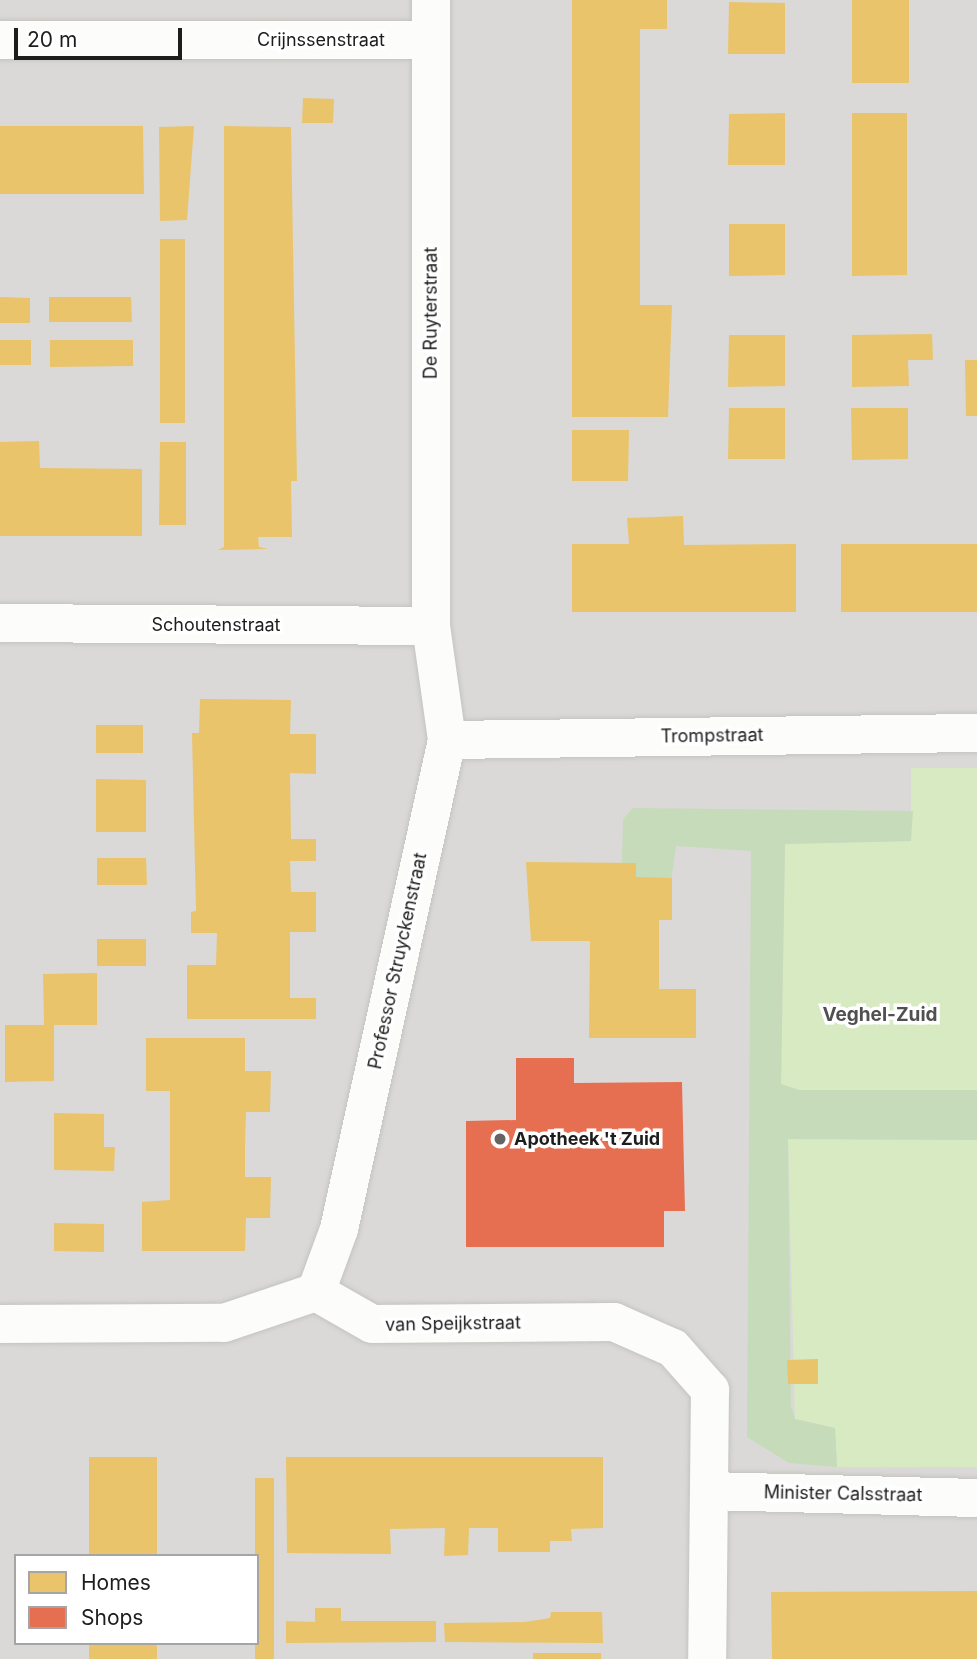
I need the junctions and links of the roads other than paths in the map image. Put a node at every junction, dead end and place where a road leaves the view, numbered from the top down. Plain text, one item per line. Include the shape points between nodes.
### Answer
1 (431, 0) edge
2 (0, 40) edge
3 (431, 40) junction
4 (0, 623) edge
5 (431, 626) junction
6 (977, 733) edge
7 (447, 740) junction
8 (316, 1292) junction
9 (0, 1324) edge
10 (709, 1491) junction
11 (977, 1498) edge
12 (707, 1659) edge

1 - 3 street, De Ruyterstraat
2 - 3 street, Crijnssenstraat
3 - 5 street, De Ruyterstraat
4 - 5 street, Schoutenstraat
5 - 7 street, Professor Struyckenstraat
6 - 7 street, Trompstraat
7 - 8 street, Professor Struyckenstraat via 338,1229
8 - 9 street via 224,1323
8 - 10 street, van Speijkstraat via 372,1324 614,1322 673,1348 710,1390
10 - 11 street, Minister Calsstraat
10 - 12 street, van Speijkstraat

